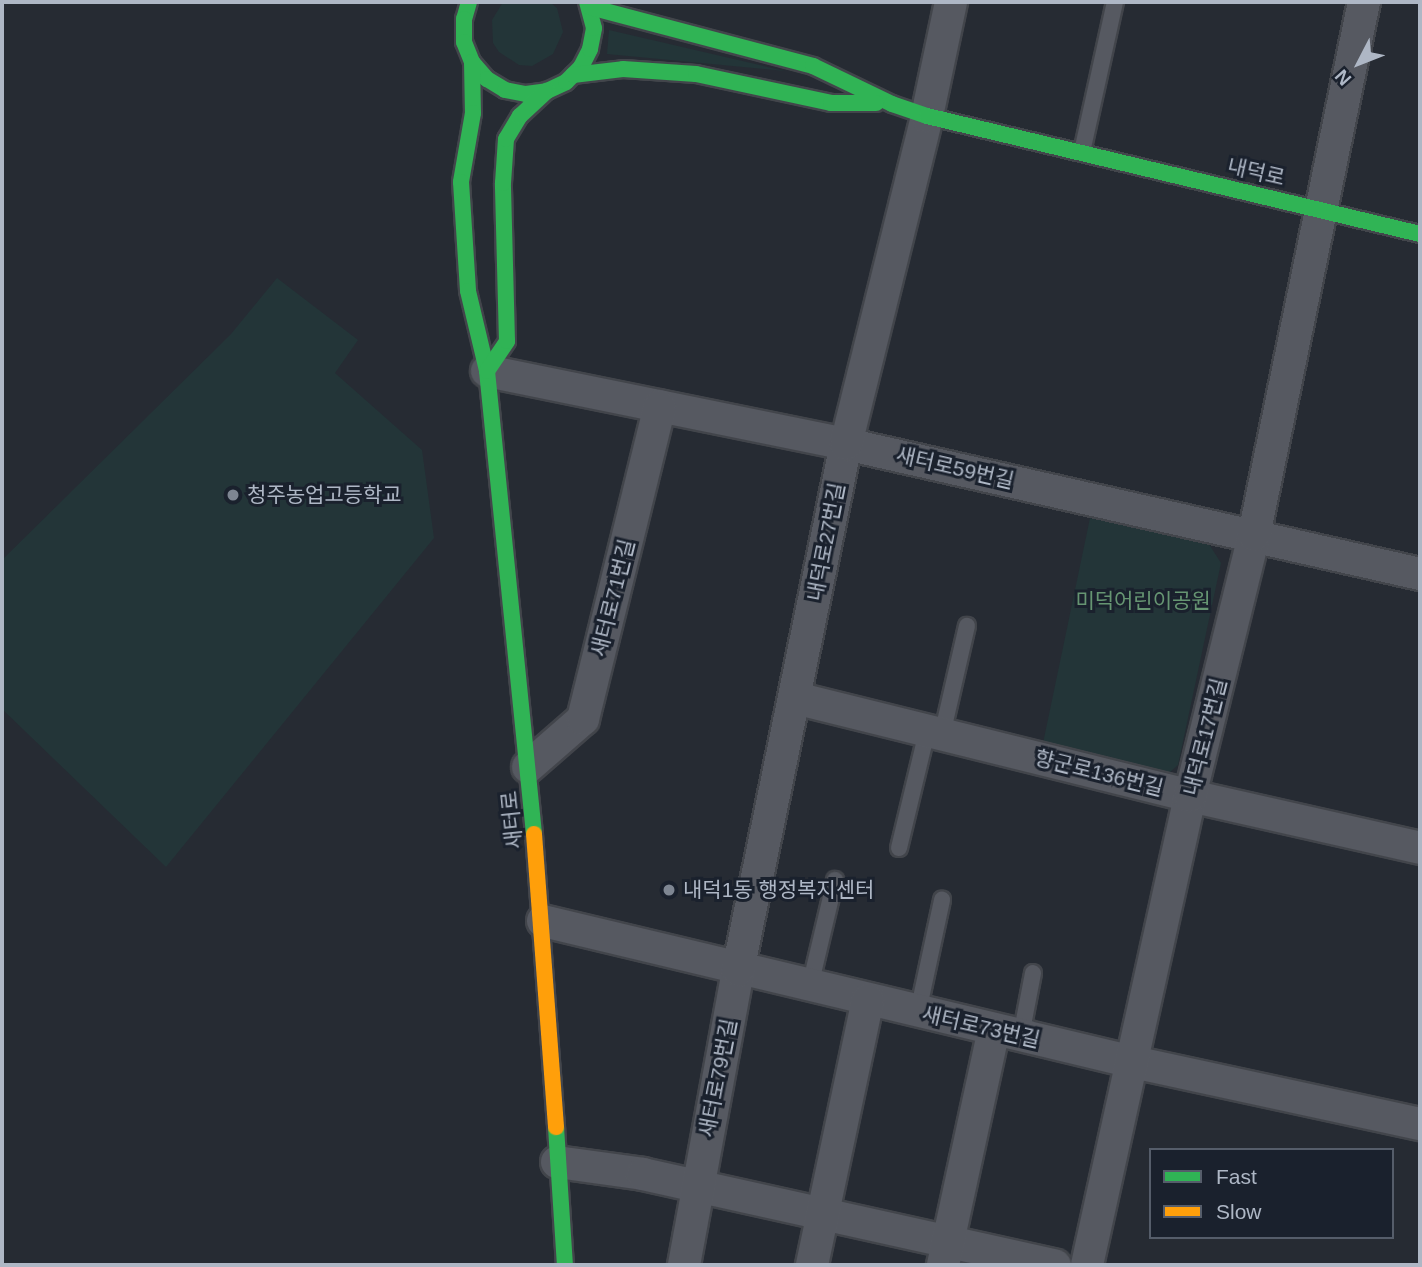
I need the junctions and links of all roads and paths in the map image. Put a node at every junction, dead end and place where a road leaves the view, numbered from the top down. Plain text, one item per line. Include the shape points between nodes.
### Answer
1 (469, 2) edge
2 (951, 2) edge
3 (1115, 2) edge
4 (1364, 2) edge
5 (589, 4) edge
6 (472, 62) junction
7 (573, 75) junction
8 (547, 91) junction
9 (892, 104) junction
10 (927, 116) junction
11 (1082, 152) junction
12 (1320, 209) junction
13 (1420, 234) edge
14 (487, 371) junction
15 (660, 406) junction
16 (846, 444) junction
17 (1254, 536) junction
18 (1420, 574) edge
19 (967, 626) dead end
20 (795, 698) junction
21 (934, 733) junction
22 (528, 767) junction
23 (1190, 796) junction
24 (900, 848) dead end
25 (1420, 848) edge
26 (835, 880) dead end
27 (942, 900) dead end
28 (543, 921) junction
29 (738, 970) junction
30 (1033, 973) dead end
31 (810, 986) junction
32 (868, 1000) junction
33 (918, 1012) junction
34 (1007, 1033) junction
35 (1133, 1062) junction
36 (1420, 1124) edge
37 (557, 1163) junction
38 (698, 1186) junction
39 (822, 1214) junction
40 (945, 1253) edge
41 (565, 1265) edge
42 (684, 1265) edge
43 (812, 1265) edge
44 (1055, 1265) edge
45 (1087, 1265) edge

1 - 6 street, 새터로 via 464,42
2 - 10 street, 내덕로27번길
3 - 11 lane
4 - 12 street, 내덕로17번길
5 - 7 street via 594,28 590,49
5 - 9 street via 813,66
6 - 8 street via 505,90
6 - 14 street, 새터로 via 473,113 461,182 468,291
7 - 8 street
7 - 9 street via 623,69 696,74 831,103
8 - 14 street via 520,116 506,139 507,341
9 - 10 street, 내덕로
10 - 11 street, 내덕로
10 - 16 street, 내덕로27번길
11 - 12 street, 내덕로
12 - 13 street, 내덕로
12 - 17 street, 내덕로17번길
14 - 15 street, 새터로59번길
14 - 22 street, 새터로
15 - 16 street, 새터로59번길
15 - 22 street, 새터로71번길 via 583,719
16 - 17 street, 새터로59번길
16 - 20 street, 내덕로27번길
17 - 18 street, 새터로59번길
17 - 23 street, 내덕로17번길
19 - 21 lane
20 - 21 street, 향군로136번길
20 - 29 street, 내덕로27번길
21 - 23 street, 향군로136번길
21 - 24 lane
22 - 28 street, 새터로
23 - 25 street, 향군로136번길
23 - 35 street, 내덕로17번길
26 - 31 lane
27 - 33 lane
28 - 29 street, 새터로73번길
28 - 37 street, 새터로
29 - 31 street, 새터로73번길
29 - 38 street, 새터로79번길
30 - 34 lane
31 - 32 street, 새터로73번길
32 - 33 street, 새터로73번길
32 - 39 street
33 - 34 street, 새터로73번길
34 - 35 street, 새터로73번길
34 - 40 street
35 - 36 street, 새터로73번길
35 - 45 street, 내덕로17번길
37 - 38 street
37 - 41 street, 새터로
38 - 39 street
38 - 42 street, 새터로79번길
39 - 40 street
39 - 43 street
40 - 44 street

